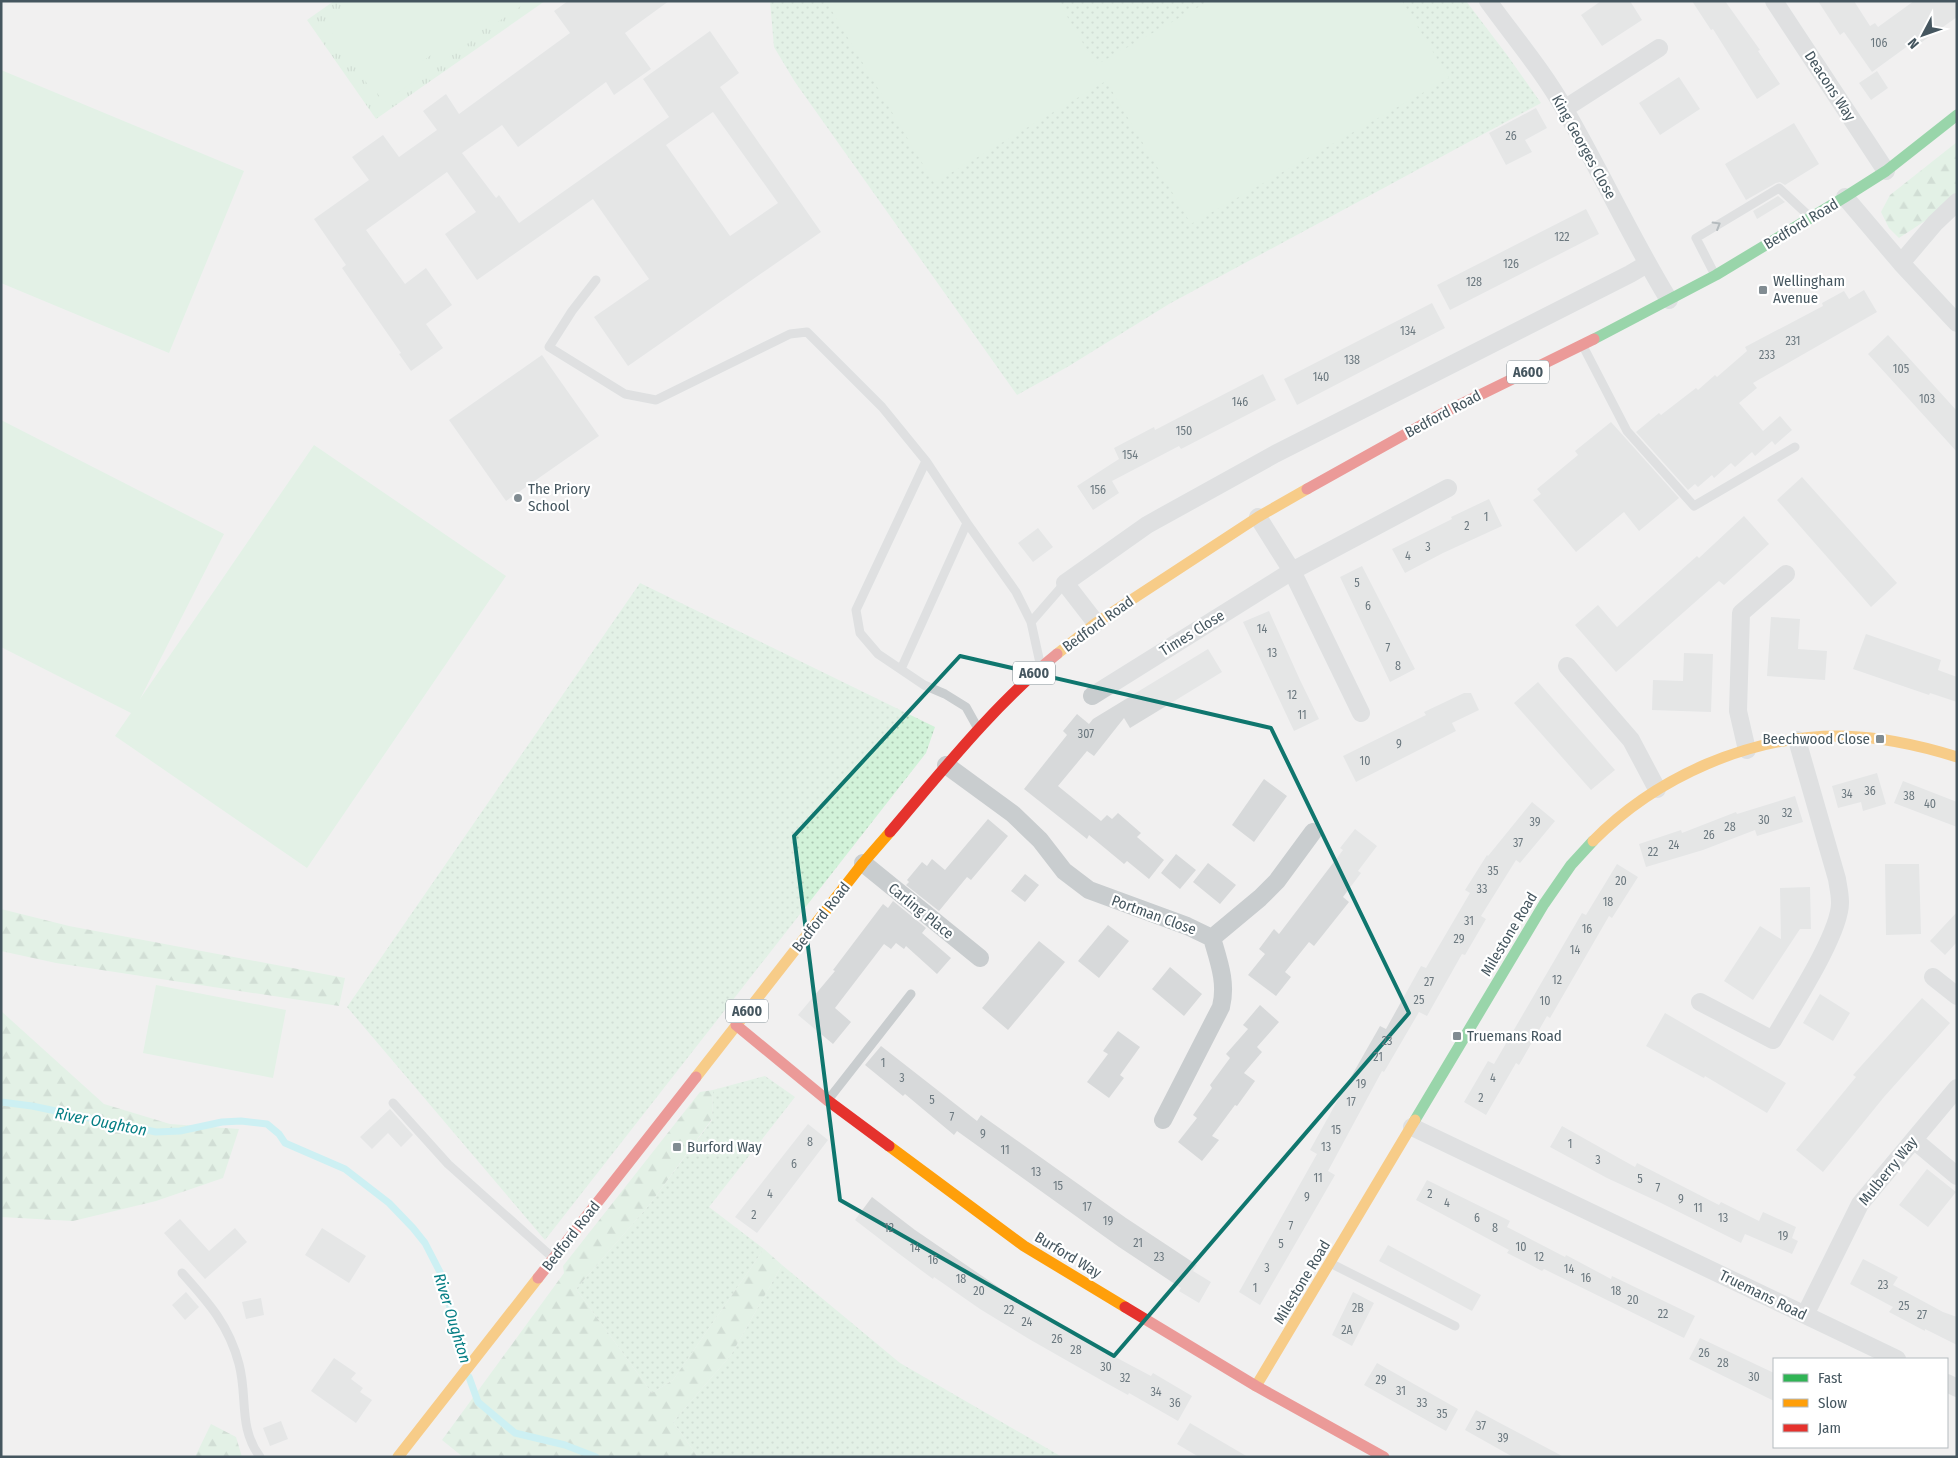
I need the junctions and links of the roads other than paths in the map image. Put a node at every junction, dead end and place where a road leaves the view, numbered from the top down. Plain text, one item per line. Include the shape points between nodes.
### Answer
1 (1488, 1) edge
2 (1774, 1) edge
3 (1659, 48) dead end
4 (1564, 109) junction
5 (1957, 116) edge
6 (1886, 171) junction
7 (1845, 197) junction
8 (1957, 202) edge
9 (1811, 218) junction
10 (1901, 263) junction
11 (1646, 264) junction
12 (1716, 275) junction
13 (596, 280) dead end
14 (1669, 300) junction
15 (1957, 323) edge
16 (1582, 346) junction
17 (1795, 447) dead end
18 (926, 461) junction
19 (1448, 488) dead end
20 (1258, 517) junction
21 (967, 523) junction
22 (1292, 571) junction
23 (1786, 574) dead end
24 (1066, 583) junction
25 (1031, 622) junction
26 (1096, 623) junction
27 (1567, 666) dead end
28 (1041, 667) junction
29 (901, 669) junction
30 (1092, 696) dead end
31 (1361, 712) dead end
32 (978, 729) junction
33 (1797, 740) junction
34 (1747, 750) junction
35 (1957, 757) edge
36 (946, 765) junction
37 (1657, 790) junction
38 (1313, 832) dead end
39 (863, 863) junction
40 (1212, 938) junction
41 (980, 958) dead end
42 (1933, 977) dead end
43 (911, 994) dead end
44 (1957, 996) edge
45 (1700, 1002) dead end
46 (736, 1025) junction
47 (1957, 1088) edge
48 (827, 1100) junction
49 (393, 1103) dead end
50 (1163, 1120) dead end
51 (1412, 1127) junction
52 (1914, 1140) junction
53 (1957, 1176) edge
54 (554, 1259) junction
55 (1332, 1264) junction
56 (182, 1273) dead end
57 (1805, 1316) junction
58 (1455, 1326) dead end
59 (1895, 1358) edge
60 (1256, 1386) junction
61 (1379, 1456) edge
62 (260, 1457) edge
63 (398, 1457) edge

1 - 4 street, King Georges Close via 1532,59
2 - 6 street, Deacons Way
3 - 4 street
4 - 11 street, King Georges Close
5 - 6 main road, Bedford Road / A600
6 - 7 main road, Bedford Road / A600
7 - 9 main road, Bedford Road / A600
7 - 10 street
8 - 10 street
9 - 12 main road, Bedford Road / A600
12 -> 9 lane via 1696,238 1779,188
10 - 15 street
11 - 14 street, King Georges Close
11 - 24 street via 1266,459 1147,525
12 - 14 main road, Bedford Road / A600
13 - 18 lane via 549,347 625,394 656,400 790,334 807,332 882,407
14 - 16 main road, Bedford Road / A600
16 - 17 lane via 1626,431 1694,506
16 - 20 main road, Bedford Road / A600 via 1445,412
18 - 21 lane
18 - 29 lane via 856,610 860,633 878,654
19 - 22 street, Times Close
20 - 22 street
20 - 26 main road, Bedford Road / A600
21 - 25 lane via 1016,592
21 - 29 lane
22 - 30 street, Times Close
22 - 31 street
23 - 34 street via 1741,612 1738,712
24 - 25 lane
24 - 26 street
25 - 28 lane
26 - 28 main road, Bedford Road / A600
27 - 37 street via 1631,740
28 - 32 main road, Bedford Road / A600
29 - 32 lane via 966,707
32 - 36 main road, Bedford Road / A600
33 - 34 main road, Milestone Road
33 - 35 main road, Milestone Road via 1834,737 1880,739
33 - 45 street via 1841,903 1830,940 1773,1040
34 - 37 main road, Milestone Road via 1690,772
36 - 39 main road, Bedford Road / A600
36 - 40 street, Portman Close via 1013,814 1040,840 1064,871 1089,890
37 - 51 main road, Milestone Road via 1605,829 1581,852 1557,884
38 - 40 street via 1277,881
39 - 41 street, Carling Place
39 - 46 main road, Bedford Road / A600
40 - 50 street, Portman Close via 1224,982 1221,1007
42 - 44 street
43 - 48 lane
46 - 48 main road, Burford Way
46 - 54 main road, Bedford Road / A600
47 - 52 street, Mulberry Way
48 - 60 main road, Burford Way via 1024,1246
49 - 54 lane via 448,1164
51 - 55 main road, Milestone Road
51 - 57 street, Truemans Road
52 - 53 street
52 - 57 street, Mulberry Way via 1860,1204
54 - 63 main road, Bedford Road / A600
55 - 58 lane
55 - 60 main road, Milestone Road
56 - 62 lane via 214,1310 235,1348 243,1384 245,1424 248,1437
57 - 59 street, Truemans Road
60 - 61 main road, Burford Way

